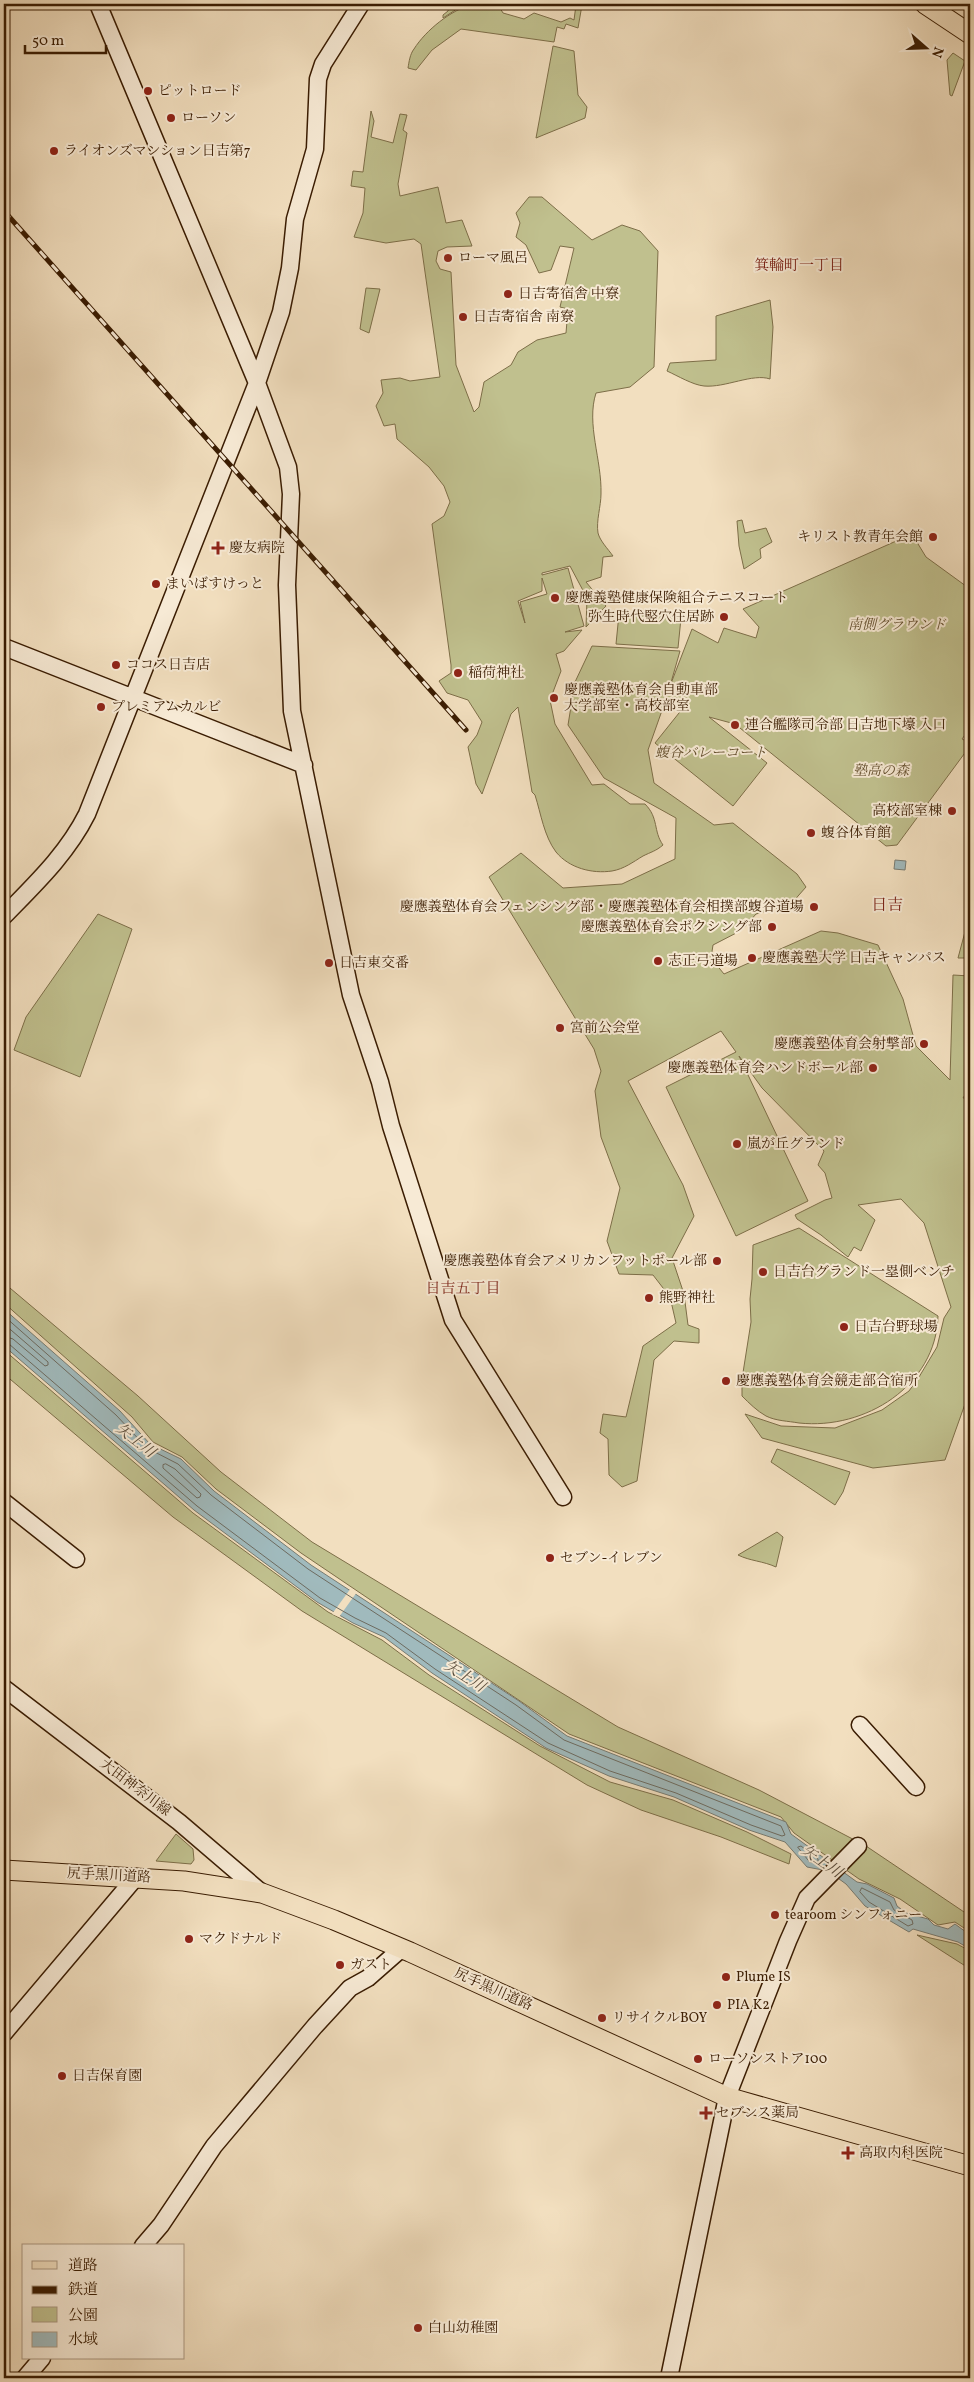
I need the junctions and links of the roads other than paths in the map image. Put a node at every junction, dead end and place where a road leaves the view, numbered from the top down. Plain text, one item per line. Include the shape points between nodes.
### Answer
1 (98, 4) edge
2 (361, 4) edge
3 (925, 4) edge
4 (970, 34) edge
5 (257, 383) junction
6 (4, 647) edge
7 (132, 698) junction
8 (304, 765) junction
9 (4, 916) edge
10 (563, 1497) dead end
11 (4, 1502) edge
12 (76, 1559) dead end
13 (4, 1688) edge
14 (860, 1725) dead end
15 (916, 1787) dead end
16 (858, 1846) dead end
17 (4, 1870) edge
18 (136, 1877) junction
19 (262, 1893) junction
20 (401, 1949) junction
21 (4, 2033) edge
22 (727, 2097) junction
23 (970, 2166) edge
24 (144, 2244) edge
25 (40, 2360) edge
26 (25, 2378) edge
27 (668, 2378) edge

1 - 5 street
2 - 5 street via 323,64 318,79 315,149 295,219 281,312
3 - 4 main road
5 - 7 street
5 - 8 street via 288,467 291,494 287,585 292,711
6 - 7 street
7 - 8 street
7 - 9 street via 77,834 46,874
8 - 10 street via 351,995 453,1320
11 - 12 street
13 - 19 street, 大田神奈川線 via 179,1822
14 - 15 street
16 - 22 street via 811,1892 788,1941
17 - 18 main road, 尻手黒川道路
18 - 19 main road, 尻手黒川道路
18 - 21 street
19 - 20 main road, 尻手黒川道路
20 - 22 main road, 尻手黒川道路
20 - 24 street via 368,1978 350,1988 315,2026 214,2146 161,2225
22 - 23 main road, 尻手黒川道路
22 - 27 street
25 - 26 street

